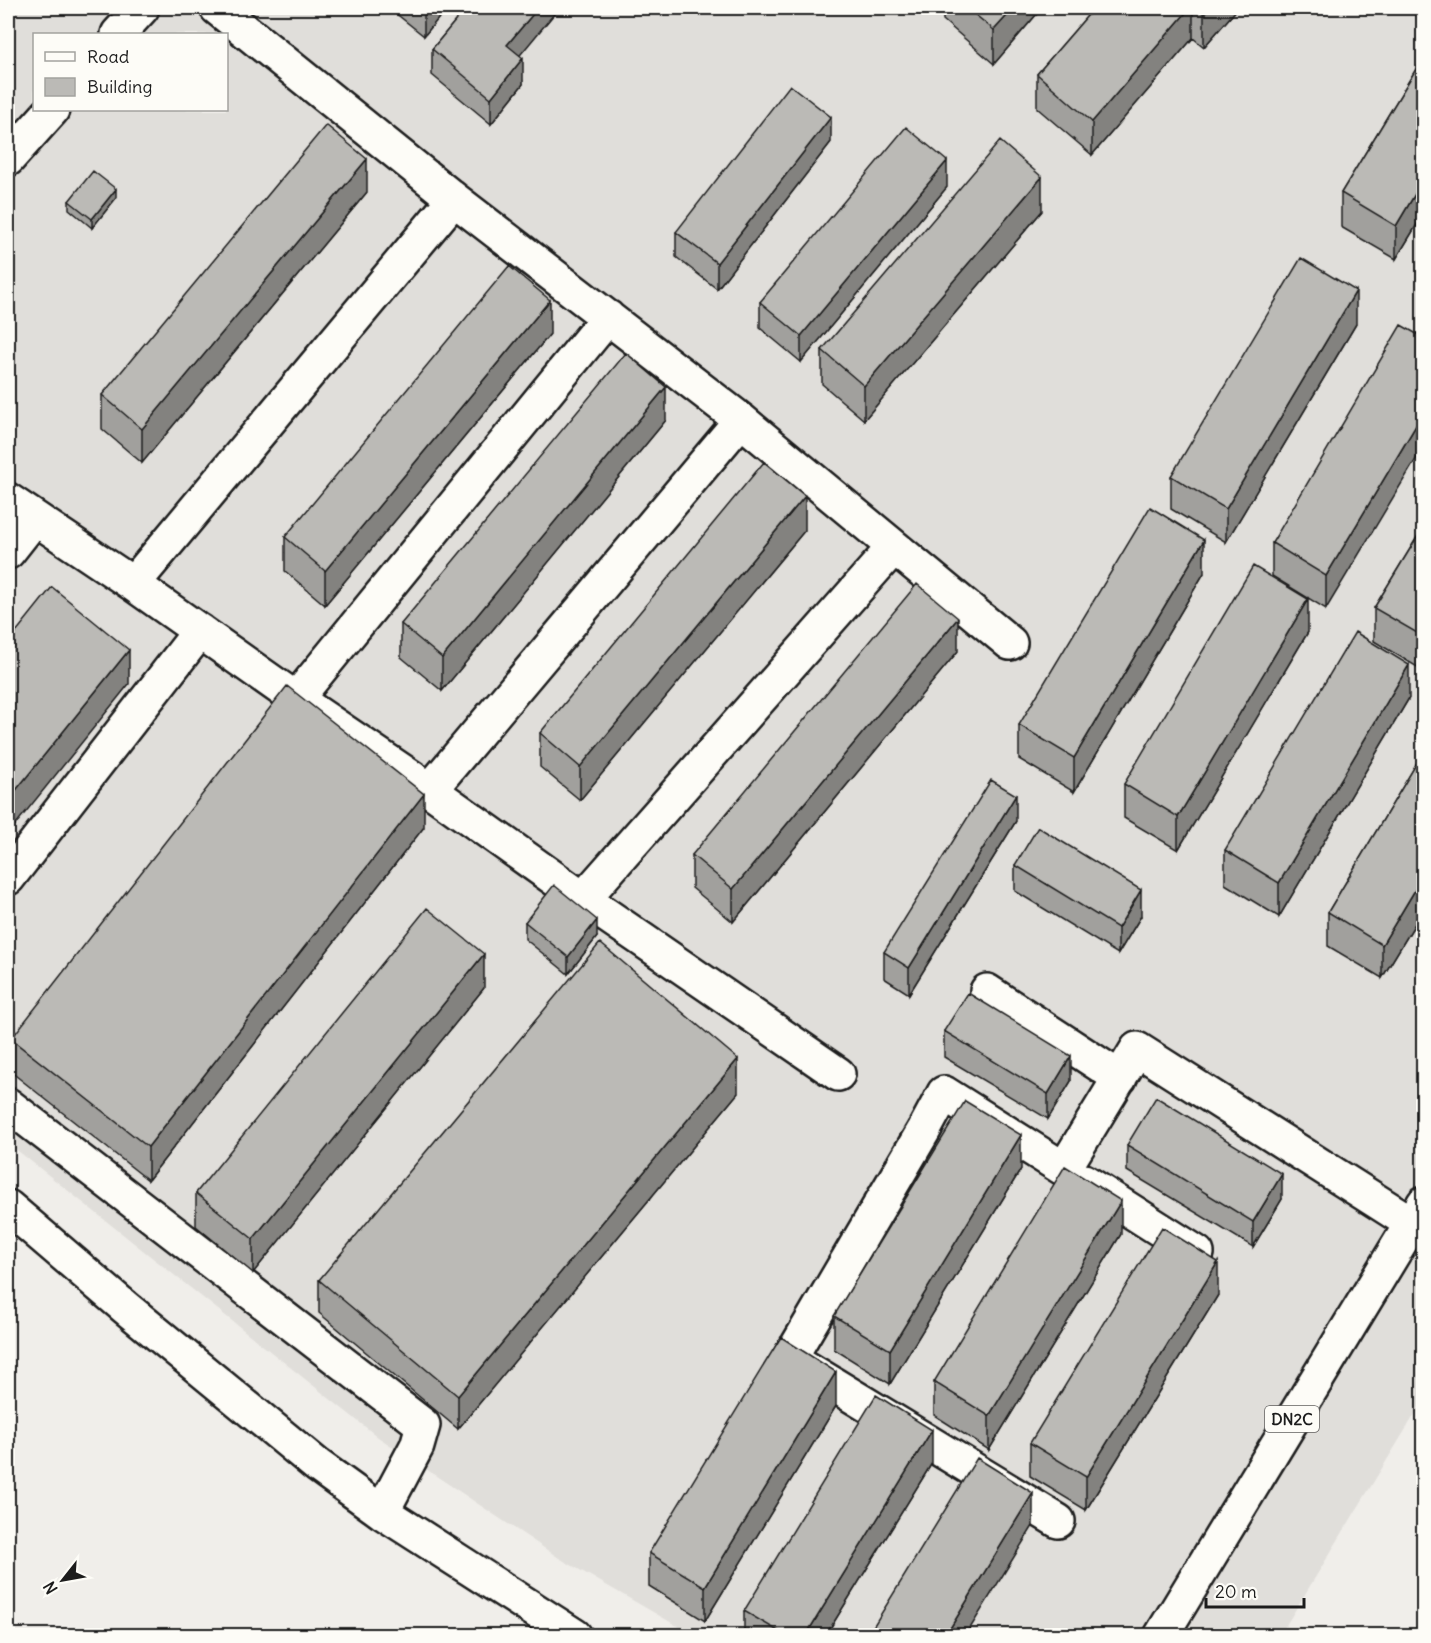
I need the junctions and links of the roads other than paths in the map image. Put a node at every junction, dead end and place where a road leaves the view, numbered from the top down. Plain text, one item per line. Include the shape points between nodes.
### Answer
1 (142, 8) edge
2 (217, 8) edge
3 (119, 33) edge
4 (51, 111) edge
5 (8, 159) edge
6 (454, 199) junction
7 (608, 317) junction
8 (741, 420) junction
9 (8, 500) edge
10 (34, 519) junction
11 (894, 548) junction
12 (8, 552) edge
13 (133, 584) junction
14 (200, 631) junction
15 (1010, 643) dead end
16 (296, 699) junction
17 (430, 790) junction
18 (8, 878) edge
19 (583, 899) junction
20 (987, 991) dead end
21 (838, 1074) dead end
22 (1120, 1078) junction
23 (8, 1105) edge
24 (1065, 1169) junction
25 (8, 1207) edge
26 (1417, 1213) edge
27 (1199, 1254) edge
28 (382, 1512) junction
29 (1058, 1521) dead end
30 (575, 1635) edge
31 (1161, 1635) edge

1 - 3 main road
2 - 6 main road
4 - 5 main road
6 - 7 main road
6 - 13 main road
7 - 8 main road
7 - 16 main road
8 - 11 main road
8 - 17 main road
9 - 10 main road
10 - 12 main road
10 - 13 main road
11 - 15 main road
11 - 19 main road
13 - 14 main road
14 - 16 main road
14 - 18 main road
16 - 17 main road
17 - 19 main road
19 - 21 main road
20 - 22 main road
22 - 24 main road
22 - 26 main road via 1137,1049
23 - 28 main road via 423,1425 417,1446
24 - 27 main road
24 - 29 main road via 944,1093 790,1358
25 - 28 main road via 317,1465
26 - 31 main road, DN2C
28 - 30 main road

